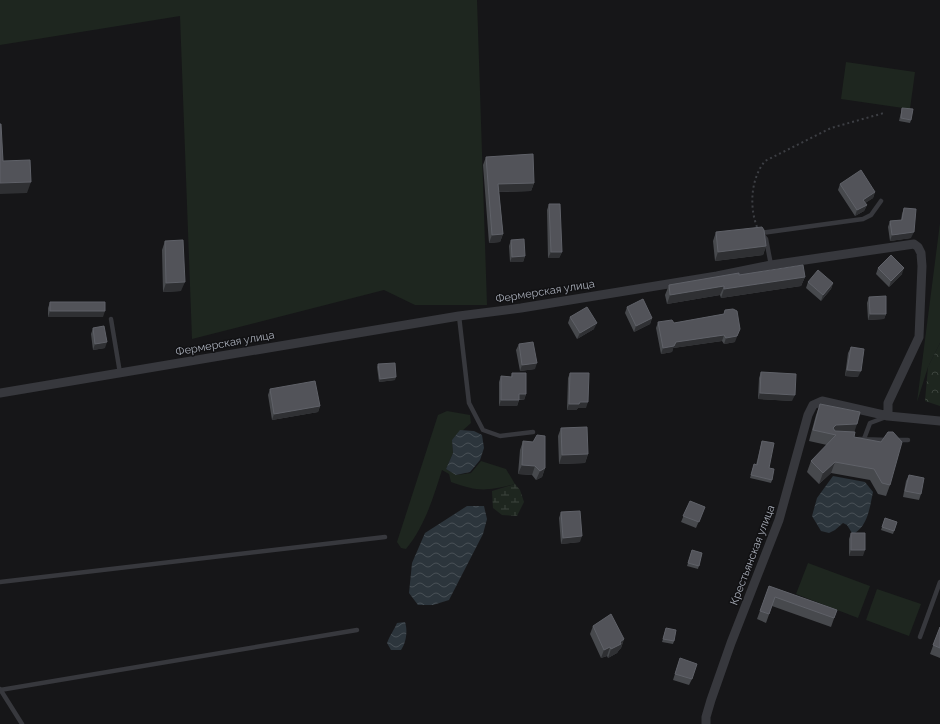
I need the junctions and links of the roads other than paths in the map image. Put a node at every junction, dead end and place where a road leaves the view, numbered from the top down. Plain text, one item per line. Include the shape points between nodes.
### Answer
1 (881, 201) dead end
2 (771, 265) junction
3 (459, 316) junction
4 (111, 319) dead end
5 (120, 373) junction
6 (0, 393) edge
7 (888, 416) junction
8 (940, 421) edge
9 (533, 432) dead end
10 (857, 439) edge
11 (864, 439) junction
12 (908, 440) dead end
13 (385, 537) dead end
14 (0, 582) edge
15 (940, 582) edge
16 (357, 630) dead end
17 (920, 637) dead end
18 (0, 690) edge
19 (22, 724) edge
20 (706, 724) edge

1 - 2 lane via 871,215 863,219 761,233 766,239
2 - 3 street, Фермерская улица via 694,280
2 - 7 street, Фермерская улица via 878,248 914,244 918,246 922,266 918,337 888,403
3 - 5 street, Фермерская улица
3 - 9 lane via 469,403 483,430 500,436
4 - 5 lane
5 - 6 street, Фермерская улица
7 - 8 street
7 - 11 lane via 870,423
7 - 20 street, Крестьянская улица via 822,401 813,405 779,520 711,700
10 - 11 lane
11 - 12 lane
13 - 14 lane
15 - 17 lane
16 - 18 lane
18 - 19 lane

